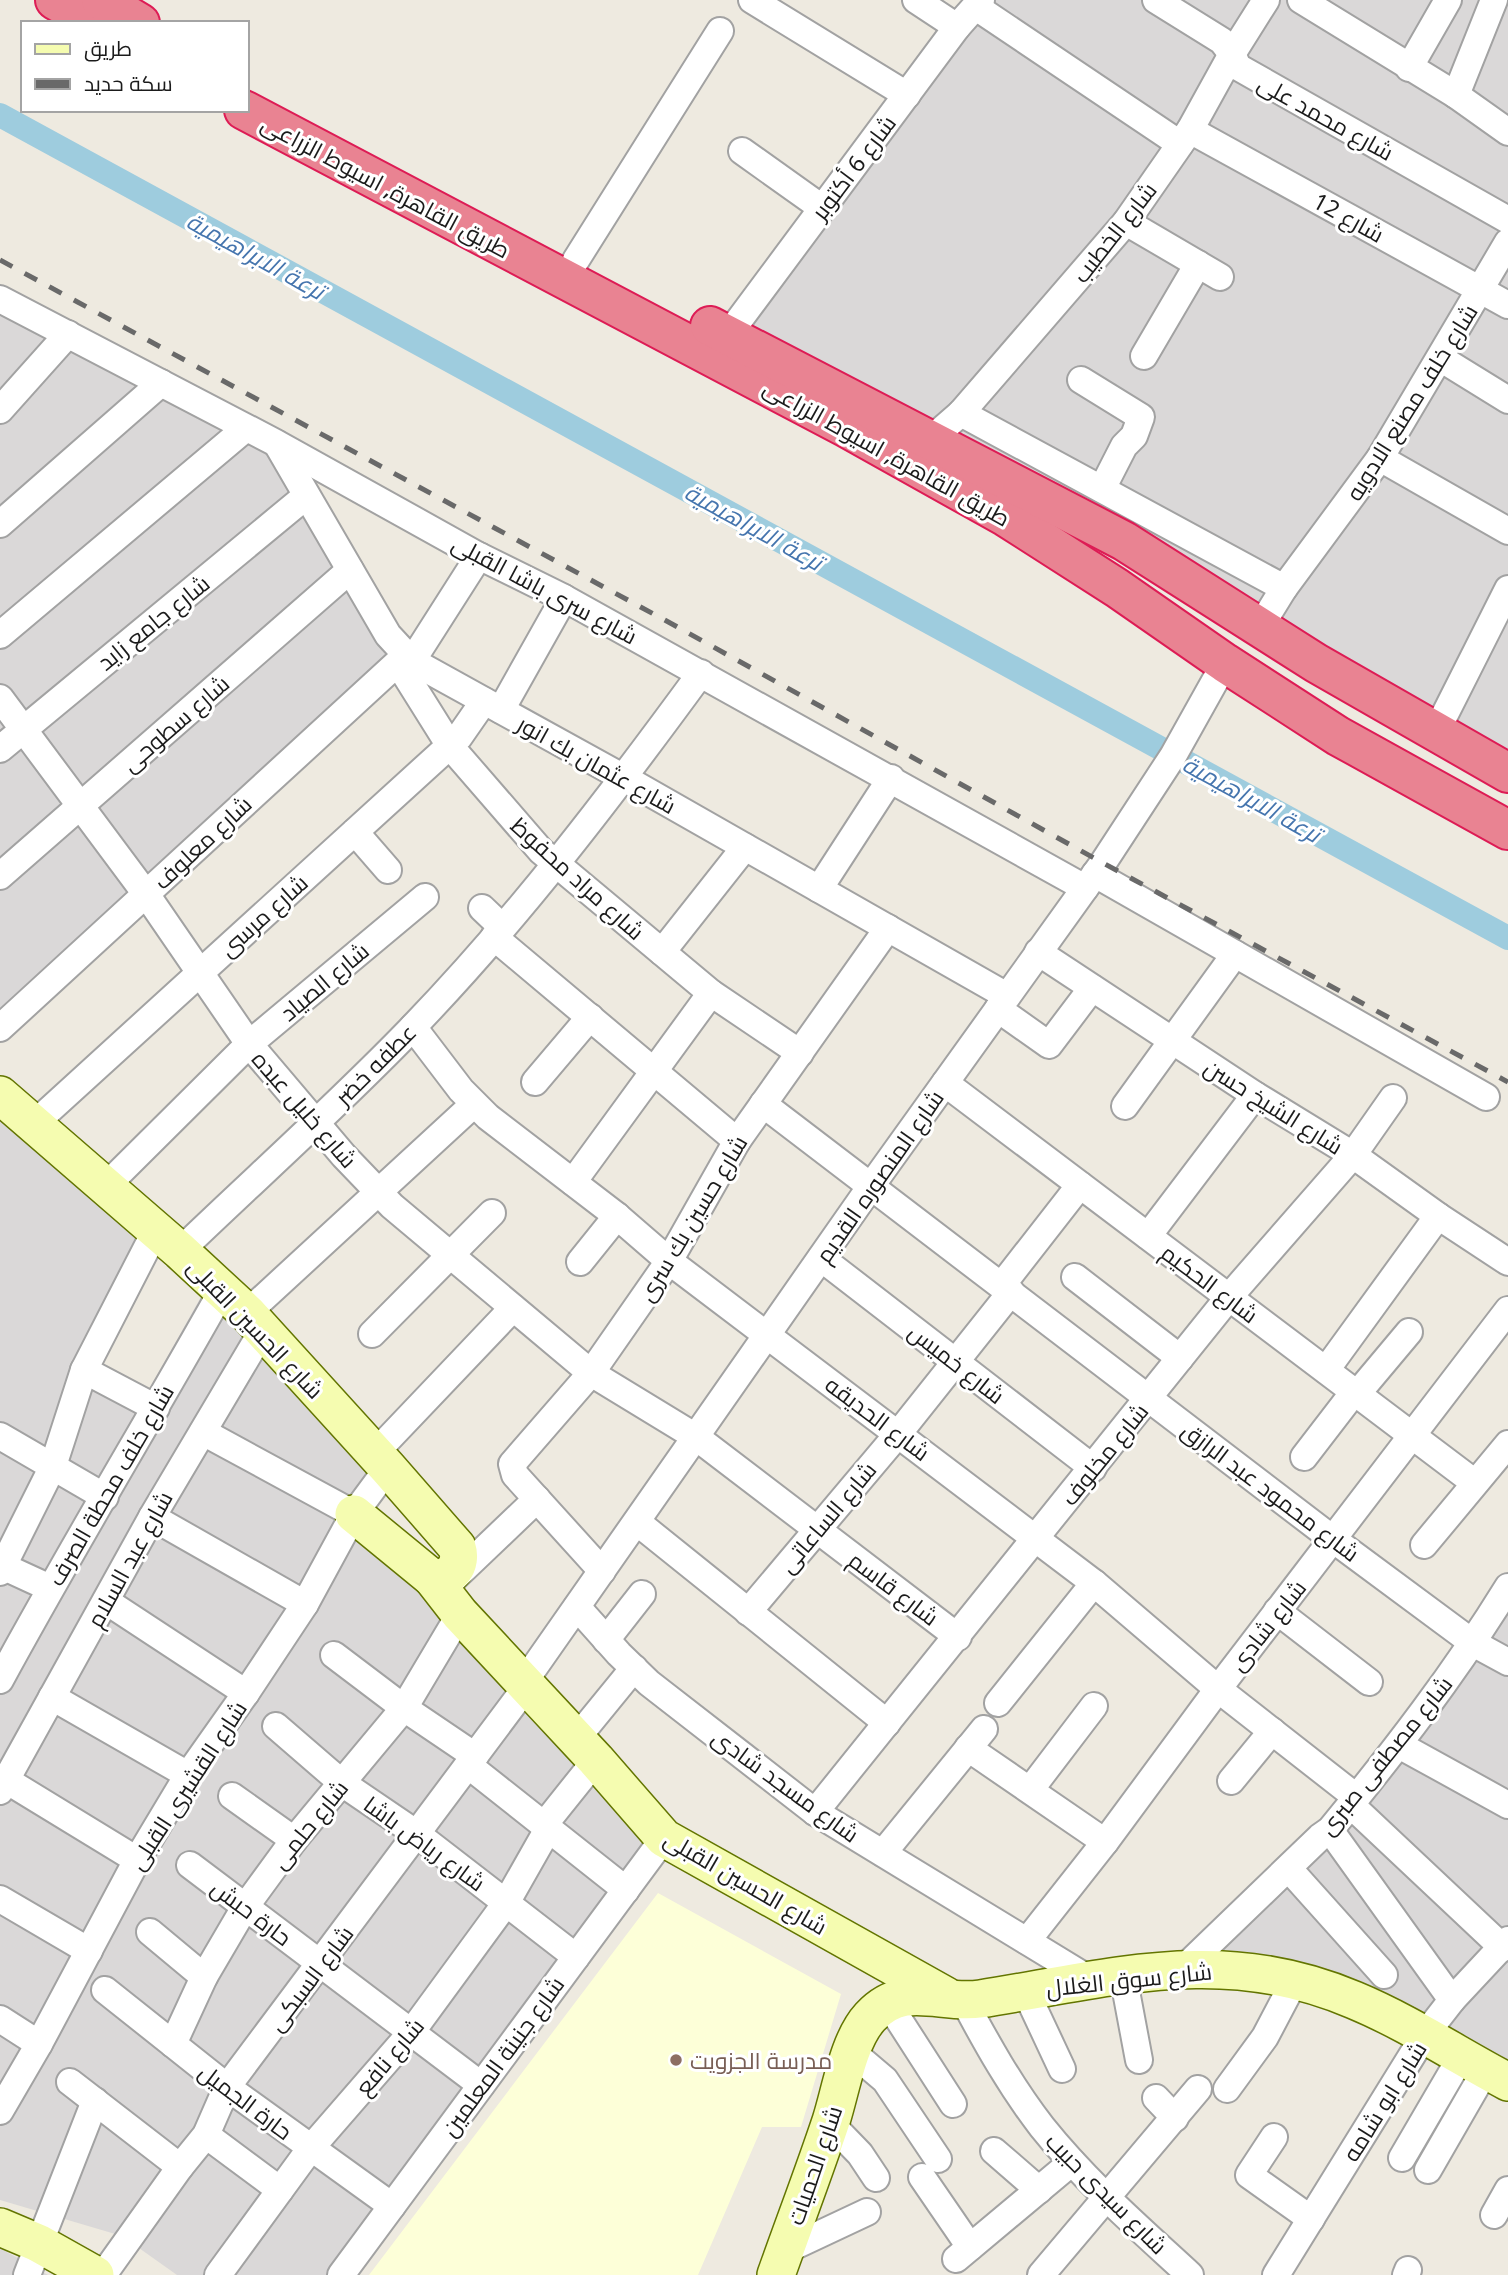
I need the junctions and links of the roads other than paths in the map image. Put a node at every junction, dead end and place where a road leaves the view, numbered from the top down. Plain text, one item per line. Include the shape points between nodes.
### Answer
1 (55, 0) edge
2 (101, 0) edge
3 (752, 0) edge
4 (916, 0) edge
5 (1156, 0) edge
6 (1266, 0) edge
7 (1301, 0) edge
8 (1448, 0) edge
9 (1494, 0) edge
10 (978, 4) edge
11 (92, 21) edge
12 (136, 21) edge
13 (957, 27) junction
14 (720, 31) dead end
15 (1232, 54) junction
16 (1409, 68) junction
17 (248, 84) edge
18 (907, 95) junction
19 (1456, 95) junction
20 (248, 112) edge
21 (1508, 132) edge
22 (1185, 137) junction
23 (742, 151) dead end
24 (822, 208) junction
25 (1508, 220) edge
26 (1126, 222) junction
27 (1508, 242) edge
28 (576, 260) junction
29 (1482, 290) junction
30 (1, 302) edge
31 (1508, 305) edge
32 (68, 334) junction
33 (728, 335) junction
34 (1144, 356) dead end
35 (1440, 358) junction
36 (1080, 380) dead end
37 (161, 383) junction
38 (1508, 400) edge
39 (0, 410) edge
40 (961, 413) junction
41 (246, 428) junction
42 (930, 440) junction
43 (276, 443) junction
44 (1380, 458) junction
45 (1102, 489) junction
46 (306, 496) junction
47 (0, 524) edge
48 (1508, 531) edge
49 (479, 556) junction
50 (350, 570) junction
51 (1284, 588) junction
52 (1508, 589) edge
53 (564, 598) junction
54 (0, 635) edge
55 (1242, 644) junction
56 (405, 660) junction
57 (701, 673) junction
58 (0, 698) edge
59 (493, 706) junction
60 (24, 729) junction
61 (1436, 732) junction
62 (450, 746) junction
63 (0, 749) edge
64 (1508, 773) edge
65 (624, 778) junction
66 (891, 778) junction
67 (81, 804) junction
68 (1508, 804) edge
69 (1508, 830) edge
70 (355, 832) junction
71 (745, 847) junction
72 (556, 864) junction
73 (388, 870) dead end
74 (0, 876) edge
75 (1090, 881) junction
76 (819, 889) junction
77 (146, 894) junction
78 (425, 898) dead end
79 (482, 908) dead end
80 (888, 928) junction
81 (498, 932) junction
82 (1038, 952) junction
83 (662, 953) junction
84 (1235, 954) junction
85 (200, 972) junction
86 (1092, 988) junction
87 (712, 993) junction
88 (1002, 1003) junction
89 (590, 1017) junction
90 (414, 1027) junction
91 (0, 1028) edge
92 (1172, 1041) junction
93 (249, 1044) junction
94 (800, 1053) junction
95 (655, 1072) junction
96 (535, 1082) dead end
97 (945, 1083) junction
98 (0, 1095) edge
99 (1255, 1095) junction
100 (1486, 1097) dead end
101 (1393, 1098) dead end
102 (474, 1104) junction
103 (764, 1104) junction
104 (1125, 1105) dead end
105 (315, 1122) junction
106 (34, 1124) junction
107 (737, 1141) junction
108 (1353, 1155) junction
109 (572, 1182) junction
110 (1080, 1185) junction
111 (106, 1186) junction
112 (872, 1186) junction
113 (379, 1192) junction
114 (492, 1213) dead end
115 (617, 1216) junction
116 (1438, 1216) junction
117 (1148, 1236) junction
118 (168, 1240) junction
119 (450, 1255) junction
120 (821, 1258) junction
121 (669, 1261) junction
122 (580, 1262) dead end
123 (1508, 1262) edge
124 (1075, 1277) dead end
125 (1006, 1288) junction
126 (1229, 1297) junction
127 (513, 1308) junction
128 (1508, 1310) edge
129 (244, 1311) junction
130 (1409, 1332) dead end
131 (372, 1334) dead end
132 (768, 1334) junction
133 (1181, 1359) junction
134 (955, 1362) junction
135 (84, 1370) junction
136 (1325, 1370) junction
137 (591, 1373) junction
138 (1355, 1393) junction
139 (1149, 1397) junction
140 (156, 1408) junction
141 (203, 1432) junction
142 (898, 1434) junction
143 (1411, 1435) junction
144 (0, 1436) edge
145 (696, 1437) junction
146 (1508, 1444) edge
147 (1304, 1457) dead end
148 (382, 1460) junction
149 (53, 1466) junction
150 (1093, 1468) junction
151 (1475, 1483) junction
152 (105, 1497) junction
153 (537, 1499) junction
154 (354, 1514) junction
155 (152, 1517) junction
156 (637, 1522) junction
157 (817, 1529) junction
158 (1036, 1539) junction
159 (1334, 1540) junction
160 (1424, 1545) dead end
161 (1, 1568) edge
162 (602, 1571) junction
163 (1094, 1583) junction
164 (1508, 1587) edge
165 (50, 1588) junction
166 (444, 1594) junction
167 (642, 1594) dead end
168 (106, 1601) junction
169 (305, 1604) junction
170 (577, 1606) junction
171 (1277, 1611) junction
172 (747, 1612) junction
173 (958, 1637) junction
174 (606, 1640) junction
175 (1474, 1643) junction
176 (334, 1655) dead end
177 (1508, 1662) edge
178 (634, 1668) junction
179 (0, 1680) edge
180 (1369, 1682) dead end
181 (526, 1684) junction
182 (1218, 1689) junction
183 (246, 1693) junction
184 (52, 1697) junction
185 (998, 1703) dead end
186 (1094, 1706) dead end
187 (404, 1708) junction
188 (887, 1723) junction
189 (276, 1726) dead end
190 (1272, 1731) junction
191 (1399, 1745) junction
192 (586, 1749) junction
193 (472, 1761) junction
194 (188, 1775) junction
195 (1231, 1781) dead end
196 (342, 1783) junction
197 (3, 1785) edge
198 (1030, 1790) junction
199 (232, 1796) dead end
200 (1354, 1801) junction
201 (1508, 1805) edge
202 (815, 1812) junction
203 (546, 1827) junction
204 (1330, 1830) junction
205 (417, 1834) junction
206 (664, 1838) junction
207 (294, 1840) junction
208 (1105, 1842) junction
209 (883, 1853) junction
210 (137, 1860) junction
211 (190, 1866) dead end
212 (1289, 1869) junction
213 (626, 1890) junction
214 (0, 1899) edge
215 (506, 1903) junction
216 (244, 1907) junction
217 (150, 1932) dead end
218 (1027, 1941) junction
219 (1505, 1944) edge
220 (89, 1951) junction
221 (576, 1957) junction
222 (321, 1964) junction
223 (1184, 1968) junction
224 (1384, 1975) dead end
225 (204, 1977) junction
226 (1106, 1977) junction
227 (1295, 1980) junction
228 (105, 1990) dead end
229 (1025, 1990) junction
230 (955, 1998) junction
231 (1452, 2000) junction
232 (888, 2003) junction
233 (0, 2019) edge
234 (410, 2034) junction
235 (1424, 2036) junction
236 (39, 2044) junction
237 (173, 2044) junction
238 (852, 2052) junction
239 (1139, 2060) dead end
240 (1062, 2068) dead end
241 (1493, 2074) edge
242 (69, 2082) dead end
243 (481, 2085) junction
244 (227, 2087) junction
245 (1198, 2089) dead end
246 (1227, 2089) dead end
247 (1156, 2098) dead end
248 (95, 2101) junction
249 (953, 2104) dead end
250 (0, 2111) edge
251 (1175, 2118) junction
252 (830, 2123) junction
253 (206, 2135) junction
254 (1274, 2137) dead end
255 (310, 2149) junction
256 (994, 2151) dead end
257 (1402, 2158) dead end
258 (1072, 2162) junction
259 (180, 2167) junction
260 (1428, 2170) dead end
261 (876, 2178) dead end
262 (280, 2190) junction
263 (1039, 2190) junction
264 (1508, 2190) edge
265 (1107, 2198) junction
266 (392, 2206) junction
267 (867, 2211) dead end
268 (1494, 2215) dead end
269 (1311, 2219) junction
270 (0, 2227) edge
271 (33, 2259) edge
272 (780, 2263) edge
273 (1282, 2274) edge
274 (95, 2275) edge
275 (103, 2275) edge
276 (218, 2275) edge
277 (341, 2275) edge
278 (1041, 2275) edge
279 (1190, 2275) edge

1 - 11 highway
2 - 12 highway
3 - 18 street
4 - 13 street
5 - 15 street, شارع محمد على via 1222,41
6 - 15 street, شارع الخطيب
7 - 16 street
8 - 16 street
9 - 19 street
10 - 13 street, شارع 6 أكتوبر
10 - 22 street, شارع 12
13 - 18 street, شارع 6 أكتوبر
14 - 28 street
15 - 22 street, شارع الخطيب
15 - 25 street, شارع محمد على via 1238,67
16 - 19 street
17 - 28 highway, طريق القاهرة, اسيوط الزراعى
18 - 24 street, شارع 6 أكتوبر
19 - 21 street
20 - 55 highway, طريق القاهرة, اسيوط الزراعى via 845,427 1006,517 1117,588
22 - 26 street, شارع الخطيب
22 - 29 street, شارع 12
23 - 24 street
24 - 33 street, شارع 6 أكتوبر
26 - 34 street via 1209,271
26 - 40 street, شارع الخطيب
27 - 29 street, شارع خلف مصنع الادويه
28 - 33 highway, طريق القاهرة, اسيوط الزراعى
29 - 31 street, شارع 12
29 - 35 street, شارع خلف مصنع الادويه
30 - 32 street, شارع سرى باشا القبلى
32 - 37 street, شارع سرى باشا القبلى
32 - 39 street
33 - 42 highway, طريق القاهرة, اسيوط الزراعى
35 - 38 street
35 - 44 street, شارع خلف مصنع الادويه
36 - 45 street via 1141,417
37 - 41 street, شارع سرى باشا القبلى
37 - 47 street
40 - 42 street, شارع الخطيب
40 - 45 street
41 - 43 street, شارع سرى باشا القبلى
41 - 54 street
42 - 55 highway, طريق القاهرة, اسيوط الزراعى via 1013,482 1040,514
43 - 46 street, شارع عثمان بك انور
43 - 49 street, شارع سرى باشا القبلى
44 - 48 street
44 - 51 street, شارع خلف مصنع الادويه
45 - 51 street
46 - 50 street, شارع عثمان بك انور
46 - 60 street, شارع جامع زايد
49 - 53 street, شارع سرى باشا القبلى
49 - 56 street, شارع معلوف
50 - 56 street, شارع عثمان بك انور
50 - 67 street, شارع سطوحى
51 - 55 street, شارع خلف مصنع الادويه
52 - 61 street
53 - 57 street, شارع سرى باشا القبلى
53 - 59 street, شارع مرسى
55 - 61 highway, طريق القاهرة, اسيوط الزراعى via 1339,676
55 - 68 highway via 1359,722
55 - 69 highway, طريق القاهرة, اسيوط الزراعى via 1338,736
55 - 75 street, شارع المنصوره القديم
56 - 59 street, شارع عثمان بك انور
56 - 62 street, شارع مراد محفوظ
56 - 77 street, شارع معلوف
57 - 65 street, عطفه خضر
57 - 66 street, شارع سرى باشا القبلى
58 - 60 street, شارع خليل عبده
59 - 62 street, شارع مرسى
59 - 65 street, شارع عثمان بك انور
60 - 63 street, شارع جامع زايد
60 - 67 street, شارع خليل عبده
61 - 64 highway, طريق القاهرة, اسيوط الزراعى
62 - 70 street, شارع مرسى
62 - 72 street, شارع مراد محفوظ
65 - 71 street, شارع عثمان بك انور
65 - 72 street, عطفه خضر
66 - 75 street, شارع سرى باشا القبلى
66 - 76 street
67 - 74 street, شارع سطوحى
67 - 77 street, شارع خليل عبده
70 - 73 street
70 - 85 street, شارع مرسى
71 - 76 street, شارع عثمان بك انور
71 - 83 street
72 - 81 street, عطفه خضر
72 - 83 street, شارع مراد محفوظ
75 - 82 street, شارع المنصوره القديم
75 - 84 street, شارع سرى باشا القبلى
76 - 80 street, شارع عثمان بك انور
77 - 85 street, شارع خليل عبده
77 - 91 street, شارع معلوف
78 - 93 street, شارع الصياد
79 - 81 street
80 - 88 street, شارع عثمان بك انور
80 - 94 street, شارع حسين بك سرى
81 - 89 street
81 - 90 street, عطفه خضر
82 - 86 street, شارع الشيخ حسن
82 - 88 street, شارع المنصوره القديم
83 - 87 street, شارع مراد محفوظ
84 - 92 street
84 - 100 street, شارع سرى باشا القبلى
85 - 93 street, شارع خليل عبده
85 - 106 street, شارع مرسى
86 - 88 street, شارع عثمان بك انور via 1049,1045
86 - 92 street, شارع الشيخ حسن
87 - 94 street, شارع مراد محفوظ
87 - 95 street
88 - 97 street, شارع المنصوره القديم
89 - 95 street
89 - 96 street
90 - 102 street, شارع الحديقه
90 - 105 street, عطفه خضر
92 - 99 street, شارع الشيخ حسن
92 - 104 street
93 - 105 street, شارع خليل عبده
93 - 111 street, شارع الصياد
94 - 103 street, شارع حسين بك سرى
95 - 107 street
95 - 109 street
97 - 110 street, شارع الحكيم
97 - 112 street, شارع المنصوره القديم
98 - 106 main road, شارع الحسين القبلى
99 - 108 street, شارع الشيخ حسن
99 - 117 street
101 - 108 street, شارع مخلوف
102 - 109 street, شارع الحديقه
102 - 113 street
103 - 107 street, شارع حسين بك سرى
103 - 112 street, شارع محمود عبد الرازق
105 - 113 street, شارع خليل عبده
105 - 118 street, عطفه خضر
106 - 111 main road, شارع الحسين القبلى
107 - 121 street, شارع حسين بك سرى
108 - 116 street, شارع الشيخ حسن
108 - 126 street, شارع مخلوف
109 - 115 street, شارع الحديقه
110 - 117 street, شارع الحكيم
110 - 125 street, شارع الساعاتى
111 - 118 main road, شارع الحسين القبلى
112 - 120 street, شارع المنصوره القديم
112 - 125 street, شارع محمود عبد الرازق
113 - 119 street, شارع خليل عبده
113 - 129 street
114 - 119 street
115 - 121 street, شارع الحديقه
115 - 122 street
116 - 123 street, شارع الشيخ حسن
116 - 136 street
117 - 126 street, شارع الحكيم
118 - 129 main road, شارع الحسين القبلى
118 - 135 street, عطفه خضر
119 - 127 street, شارع خليل عبده
119 - 131 street
120 - 132 street, شارع المنصوره القديم
120 - 134 street, شارع خميس
121 - 132 street, شارع الحديقه
121 - 137 street, شارع حسين بك سرى
124 - 133 street
125 - 134 street, شارع الساعاتى
125 - 139 street, شارع محمود عبد الرازق
126 - 133 street, شارع مخلوف
126 - 136 street, شارع الحكيم
127 - 137 street, شارع خليل عبده
127 - 148 street, شارع القشيرى القبلى
128 - 143 street, شارع شادى
129 - 140 street, شارع خلف محطة الصرف
129 - 141 street, شارع عبد السلام
129 - 148 main road, شارع الحسين القبلى
130 - 138 street
132 - 142 street, شارع الحديقه
132 - 145 street, شارع المنصوره القديم
133 - 139 street, شارع مخلوف
134 - 142 street, شارع الساعاتى
134 - 150 street, شارع خميس
135 - 140 street
135 - 149 street, عطفه خضر
136 - 138 street, شارع الحكيم
137 - 145 street, شارع خليل عبده
137 - 153 street, شارع حسين بك سرى via 512,1464 515,1475
138 - 143 street, شارع الحكيم
138 - 147 street
139 - 150 street, شارع مخلوف
139 - 159 street, شارع محمود عبد الرازق
140 - 152 street, شارع خلف محطة الصرف
141 - 154 street
141 - 155 street, شارع عبد السلام
142 - 157 street, شارع الساعاتى
142 - 158 street, شارع الحديقه
143 - 151 street, شارع الحكيم
143 - 159 street, شارع شادى
144 - 149 street
145 - 156 street, شارع المنصوره القديم
145 - 157 street, شارع قاسم
146 - 151 street
148 - 154 street, شارع القشيرى القبلى
148 - 166 main road, شارع الحسين القبلى via 457,1547 459,1560 445,1577
149 - 152 street
149 - 161 street, عطفه خضر
150 - 158 street, شارع مخلوف
151 - 160 street
152 - 165 street, شارع خلف محطة الصرف
153 - 162 street
153 - 166 street, شارع حلمى
154 - 166 main road, شارع الحسين القبلى
154 - 169 street, شارع القشيرى القبلى
155 - 168 street, شارع عبد السلام
155 - 169 street
156 - 162 street, شارع المنصوره القديم
156 - 172 street
157 - 172 street, شارع الساعاتى
157 - 173 street, شارع قاسم
158 - 163 street, شارع الحديقه
158 - 173 street, شارع مخلوف
159 - 171 street, شارع شادى
159 - 175 street, شارع محمود عبد الرازق
161 - 165 street
162 - 170 street, شارع المنصوره القديم
163 - 182 street, شارع الحديقه
163 - 185 street
164 - 175 street, شارع مصطفى صبرى
165 - 179 street, شارع خلف محطة الصرف
166 - 181 main road, شارع الحسين القبلى
166 - 187 street, شارع حلمى
167 - 174 street
168 - 183 street
168 - 184 street, شارع عبد السلام
169 - 183 street, شارع القشيرى القبلى
170 - 174 street, شارع مسجد شادى
170 - 181 street, شارع المنصوره القديم
171 - 180 street
171 - 182 street, شارع شادى
172 - 188 street
173 - 188 street, شارع مخلوف
174 - 178 street, شارع مسجد شادى
175 - 177 street, شارع محمود عبد الرازق
175 - 191 street, شارع مصطفى صبرى
176 - 187 street
178 - 192 street, شارع نافع
178 - 202 street, شارع مسجد شادى
181 - 192 main road, شارع الحسين القبلى
181 - 193 street, شارع السبكى
182 - 190 street, شارع الحديقه
182 - 208 street, شارع شادى
183 - 194 street, شارع القشيرى القبلى
184 - 194 street
184 - 197 street, شارع عبد السلام
186 - 198 street
187 - 193 street
187 - 196 street, شارع حلمى
188 - 202 street, شارع مخلوف
189 - 196 street, شارع رياض باشا
190 - 195 street
190 - 200 street, شارع الحديقه
191 - 200 street, شارع مصطفى صبرى
191 - 201 street
192 - 203 street, شارع نافع
192 - 206 main road, شارع الحسين القبلى
193 - 203 street
193 - 205 street, شارع السبكى
194 - 210 street, شارع القشيرى القبلى
196 - 205 street, شارع رياض باشا
196 - 207 street, شارع حلمى
197 - 210 street
198 - 208 street
198 - 209 street via 976,1738
199 - 207 street
200 - 204 street, شارع مصطفى صبرى
200 - 219 street, شارع الحديقه
202 - 209 street, شارع مسجد شادى
203 - 213 street
203 - 215 street, شارع نافع
204 - 212 street, شارع مصطفى صبرى
204 - 231 street
205 - 215 street, شارع رياض باشا
205 - 222 street, شارع السبكى
206 - 213 street, شارع جنينة المعلمين
206 - 230 main road, شارع الحسين القبلى
207 - 216 street, شارع حلمى
208 - 218 street, شارع شادى
209 - 218 street, شارع مسجد شادى
210 - 220 street, شارع القشيرى القبلى
211 - 216 street, حارة حبش
212 - 223 street, شارع مصطفى صبرى
212 - 224 street
213 - 221 street, شارع جنينة المعلمين
214 - 220 street
215 - 221 street, شارع رياض باشا
215 - 234 street, شارع نافع
216 - 222 street, حارة حبش
216 - 225 street, شارع حلمى
217 - 225 street
218 - 226 street, شارع مسجد شادى
219 - 231 street, شارع ابو شامه
220 - 236 street, شارع القشيرى القبلى
221 - 243 street, شارع جنينة المعلمين
222 - 234 street, حارة حبش
222 - 244 street, شارع السبكى
223 - 226 main road, شارع سوق الغلال
223 - 227 main road, شارع سوق الغلال
225 - 237 street, شارع حلمى
226 - 229 main road, شارع سوق الغلال
226 - 239 street
227 - 235 main road, شارع سوق الغلال via 1355,2000
227 - 246 street via 1265,2037
228 - 237 street, حارة الجميل
229 - 230 main road, شارع سوق الغلال
229 - 240 street
230 - 232 main road via 913,1996
230 - 258 street, شارع سيدى حبيب via 1014,2087
231 - 235 street, شارع ابو شامه
232 - 238 main road, شارع الحميات via 869,2019
232 - 249 street
233 - 236 street
234 - 243 street, حارة حبش
234 - 255 street, شارع نافع
235 - 241 main road, شارع سوق الغلال
235 - 269 street, شارع ابو شامه
236 - 250 street, شارع القشيرى القبلى
237 - 244 street, حارة الجميل
238 - 252 main road, شارع الحميات
238 - 263 street via 885,2080 930,2168 963,2253
241 - 257 street
241 - 260 street
242 - 248 street
243 - 266 street, شارع جنينة المعلمين
244 - 253 street, شارع السبكى
244 - 255 street, حارة الجميل
245 - 251 street
247 - 251 street
248 - 259 street
248 - 271 street
251 - 265 street
252 - 261 street
252 - 272 main road, شارع الحميات
253 - 259 street, شارع السبكى
253 - 262 street
254 - 269 street via 1249,2175
255 - 262 street, شارع نافع
255 - 266 street, حارة الجميل
256 - 263 street
258 - 263 street
258 - 265 street, شارع سيدى حبيب
259 - 275 street, شارع السبكى
262 - 276 street, شارع نافع
264 - 268 street
265 - 278 street
265 - 279 street, شارع سيدى حبيب
266 - 277 street, شارع جنينة المعلمين
267 - 272 street
269 - 273 street, شارع ابو شامه
270 - 271 main road
271 - 274 main road

